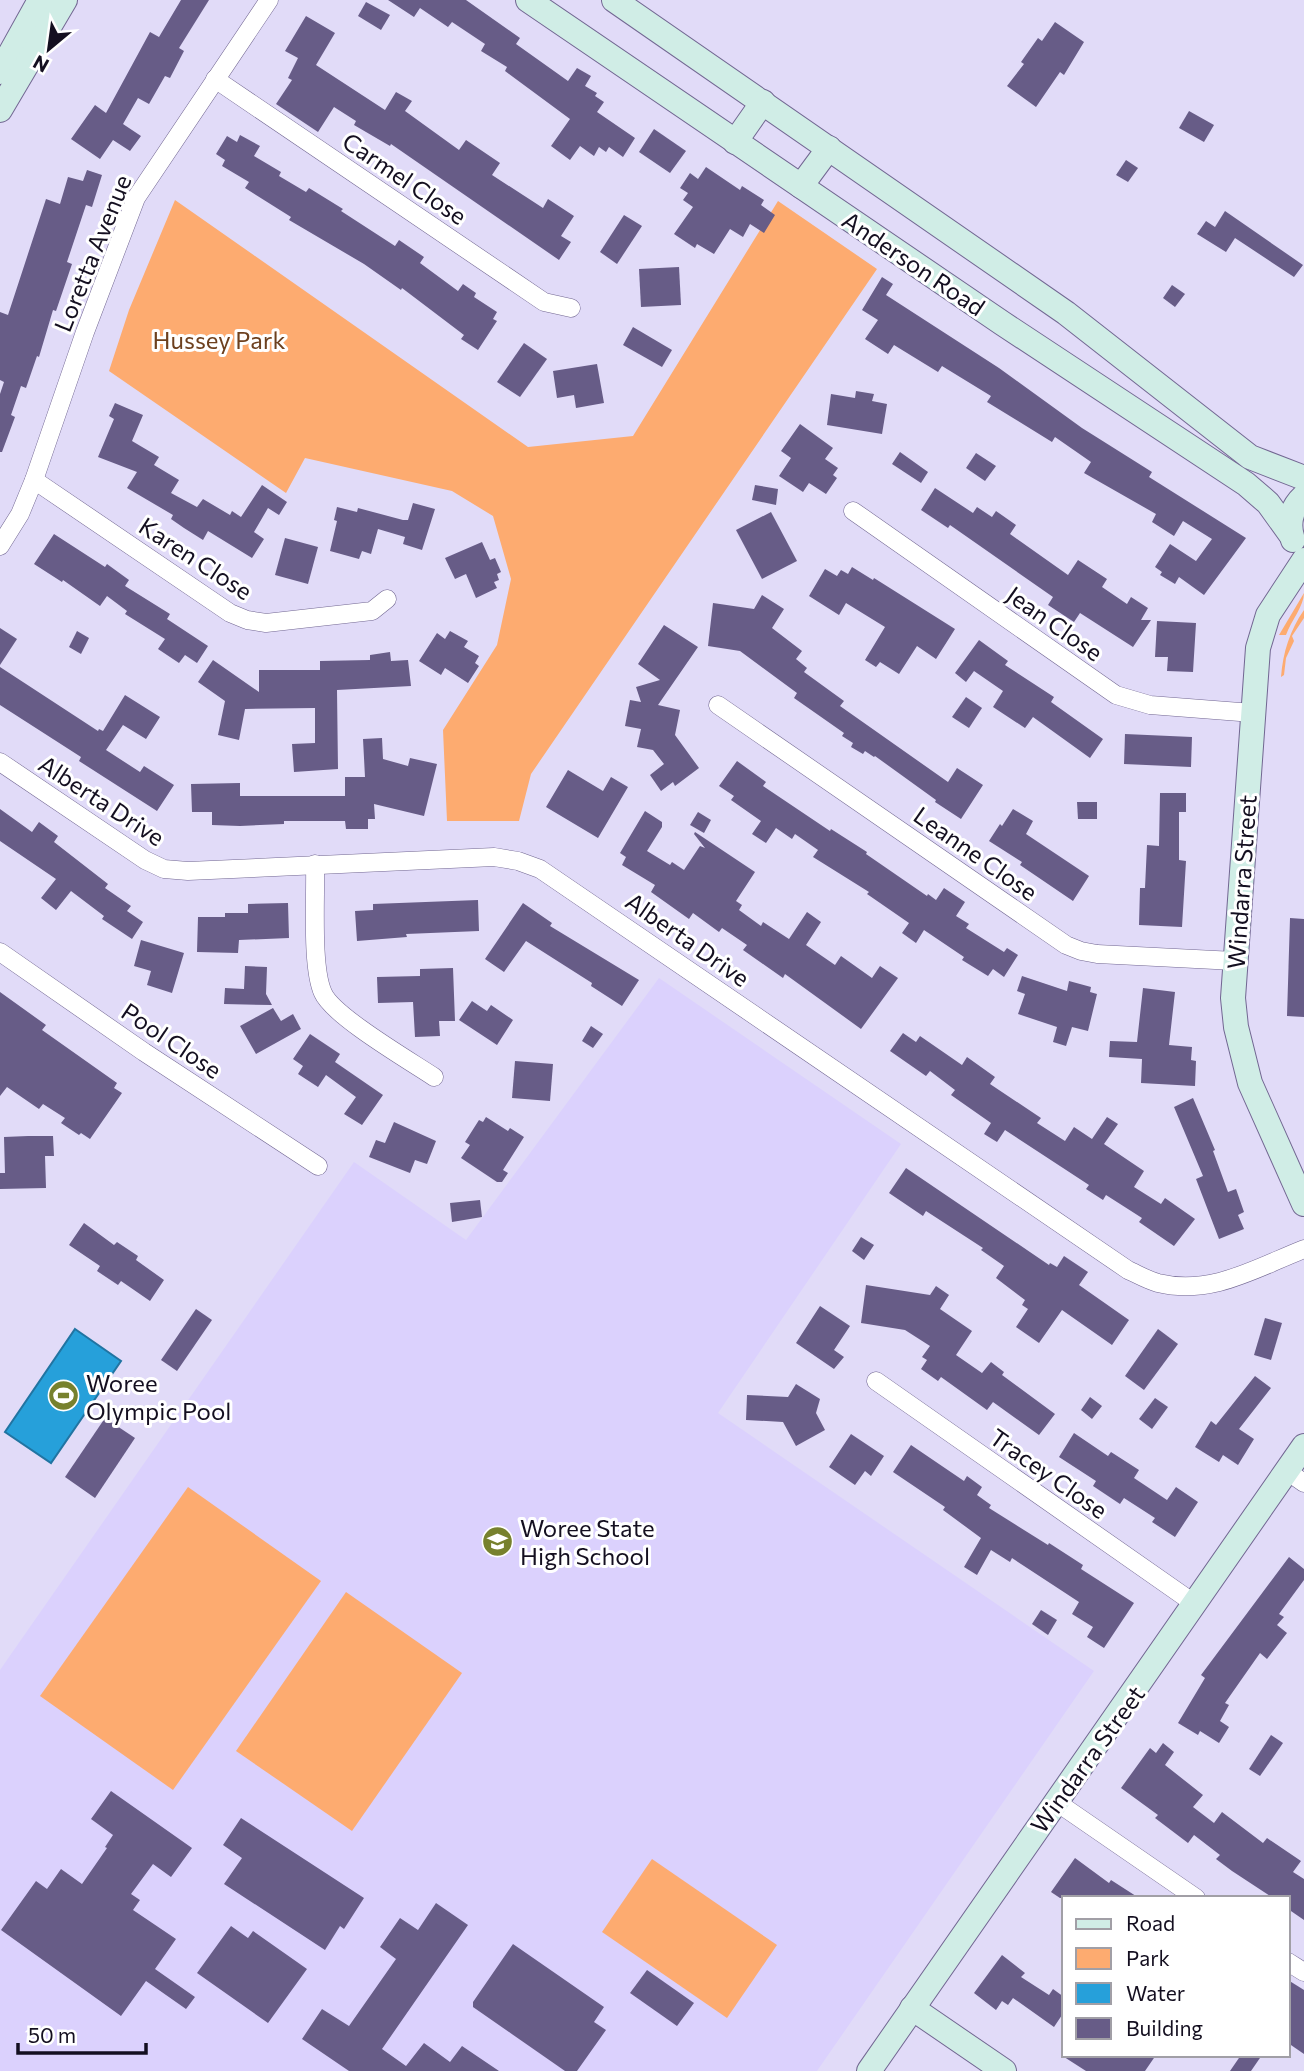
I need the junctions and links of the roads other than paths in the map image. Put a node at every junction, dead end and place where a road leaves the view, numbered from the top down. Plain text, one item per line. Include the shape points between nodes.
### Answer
1 (40, 0) edge
2 (65, 0) edge
3 (269, 0) edge
4 (527, 0) edge
5 (614, 0) edge
6 (0, 72) edge
7 (215, 79) junction
8 (762, 102) junction
9 (0, 110) edge
10 (734, 142) junction
11 (829, 148) junction
12 (801, 186) junction
13 (571, 308) dead end
14 (1304, 478) edge
15 (34, 480) junction
16 (1304, 496) edge
17 (853, 511) dead end
18 (1297, 544) edge
19 (0, 546) edge
20 (1304, 560) edge
21 (387, 599) dead end
22 (718, 705) dead end
23 (1253, 713) junction
24 (0, 762) edge
25 (315, 864) junction
26 (0, 951) edge
27 (1236, 961) junction
28 (434, 1077) dead end
29 (318, 1166) dead end
30 (1304, 1204) edge
31 (1304, 1249) edge
32 (876, 1381) dead end
33 (1304, 1446) edge
34 (1296, 1477) edge
35 (1195, 1604) junction
36 (1055, 1801) junction
37 (1193, 1896) edge
38 (912, 2008) junction
39 (869, 2071) edge
40 (1004, 2071) edge

1 - 6 street
2 - 9 street
3 - 7 street, Loretta Avenue
4 - 10 street, Anderson Road
5 - 8 street, Anderson Road
7 - 13 street, Carmel Close via 544,302
7 - 15 street, Loretta Avenue via 136,198
8 - 10 street
8 - 11 street, Anderson Road
10 - 12 street, Anderson Road
11 - 12 street
11 - 14 street, Anderson Road via 1066,313 1244,452
12 - 18 street, Anderson Road via 1246,484 1268,503
15 - 19 street, Loretta Avenue
15 - 21 street, Karen Close via 247,620 266,623 372,611
16 - 18 street via 1292,513
17 - 23 street, Jean Close via 1116,695 1150,705
20 - 23 street, Windarra Street via 1263,626
22 - 27 street, Leanne Close via 1066,945 1097,954
23 - 27 street, Windarra Street
24 - 25 street, Alberta Drive via 164,869
25 - 28 street via 317,973 323,995 337,1011
25 - 31 street, Alberta Drive via 494,858 540,869 1120,1264 1155,1282 1208,1286
26 - 29 street, Pool Close
27 - 30 street, Windarra Street via 1236,1027 1250,1083
32 - 35 street, Tracey Close
33 - 34 street, Windarra Street
34 - 35 street, Windarra Street
35 - 36 street, Windarra Street
36 - 37 street
36 - 38 street, Windarra Street
38 - 39 street, Windarra Street
38 - 40 street

